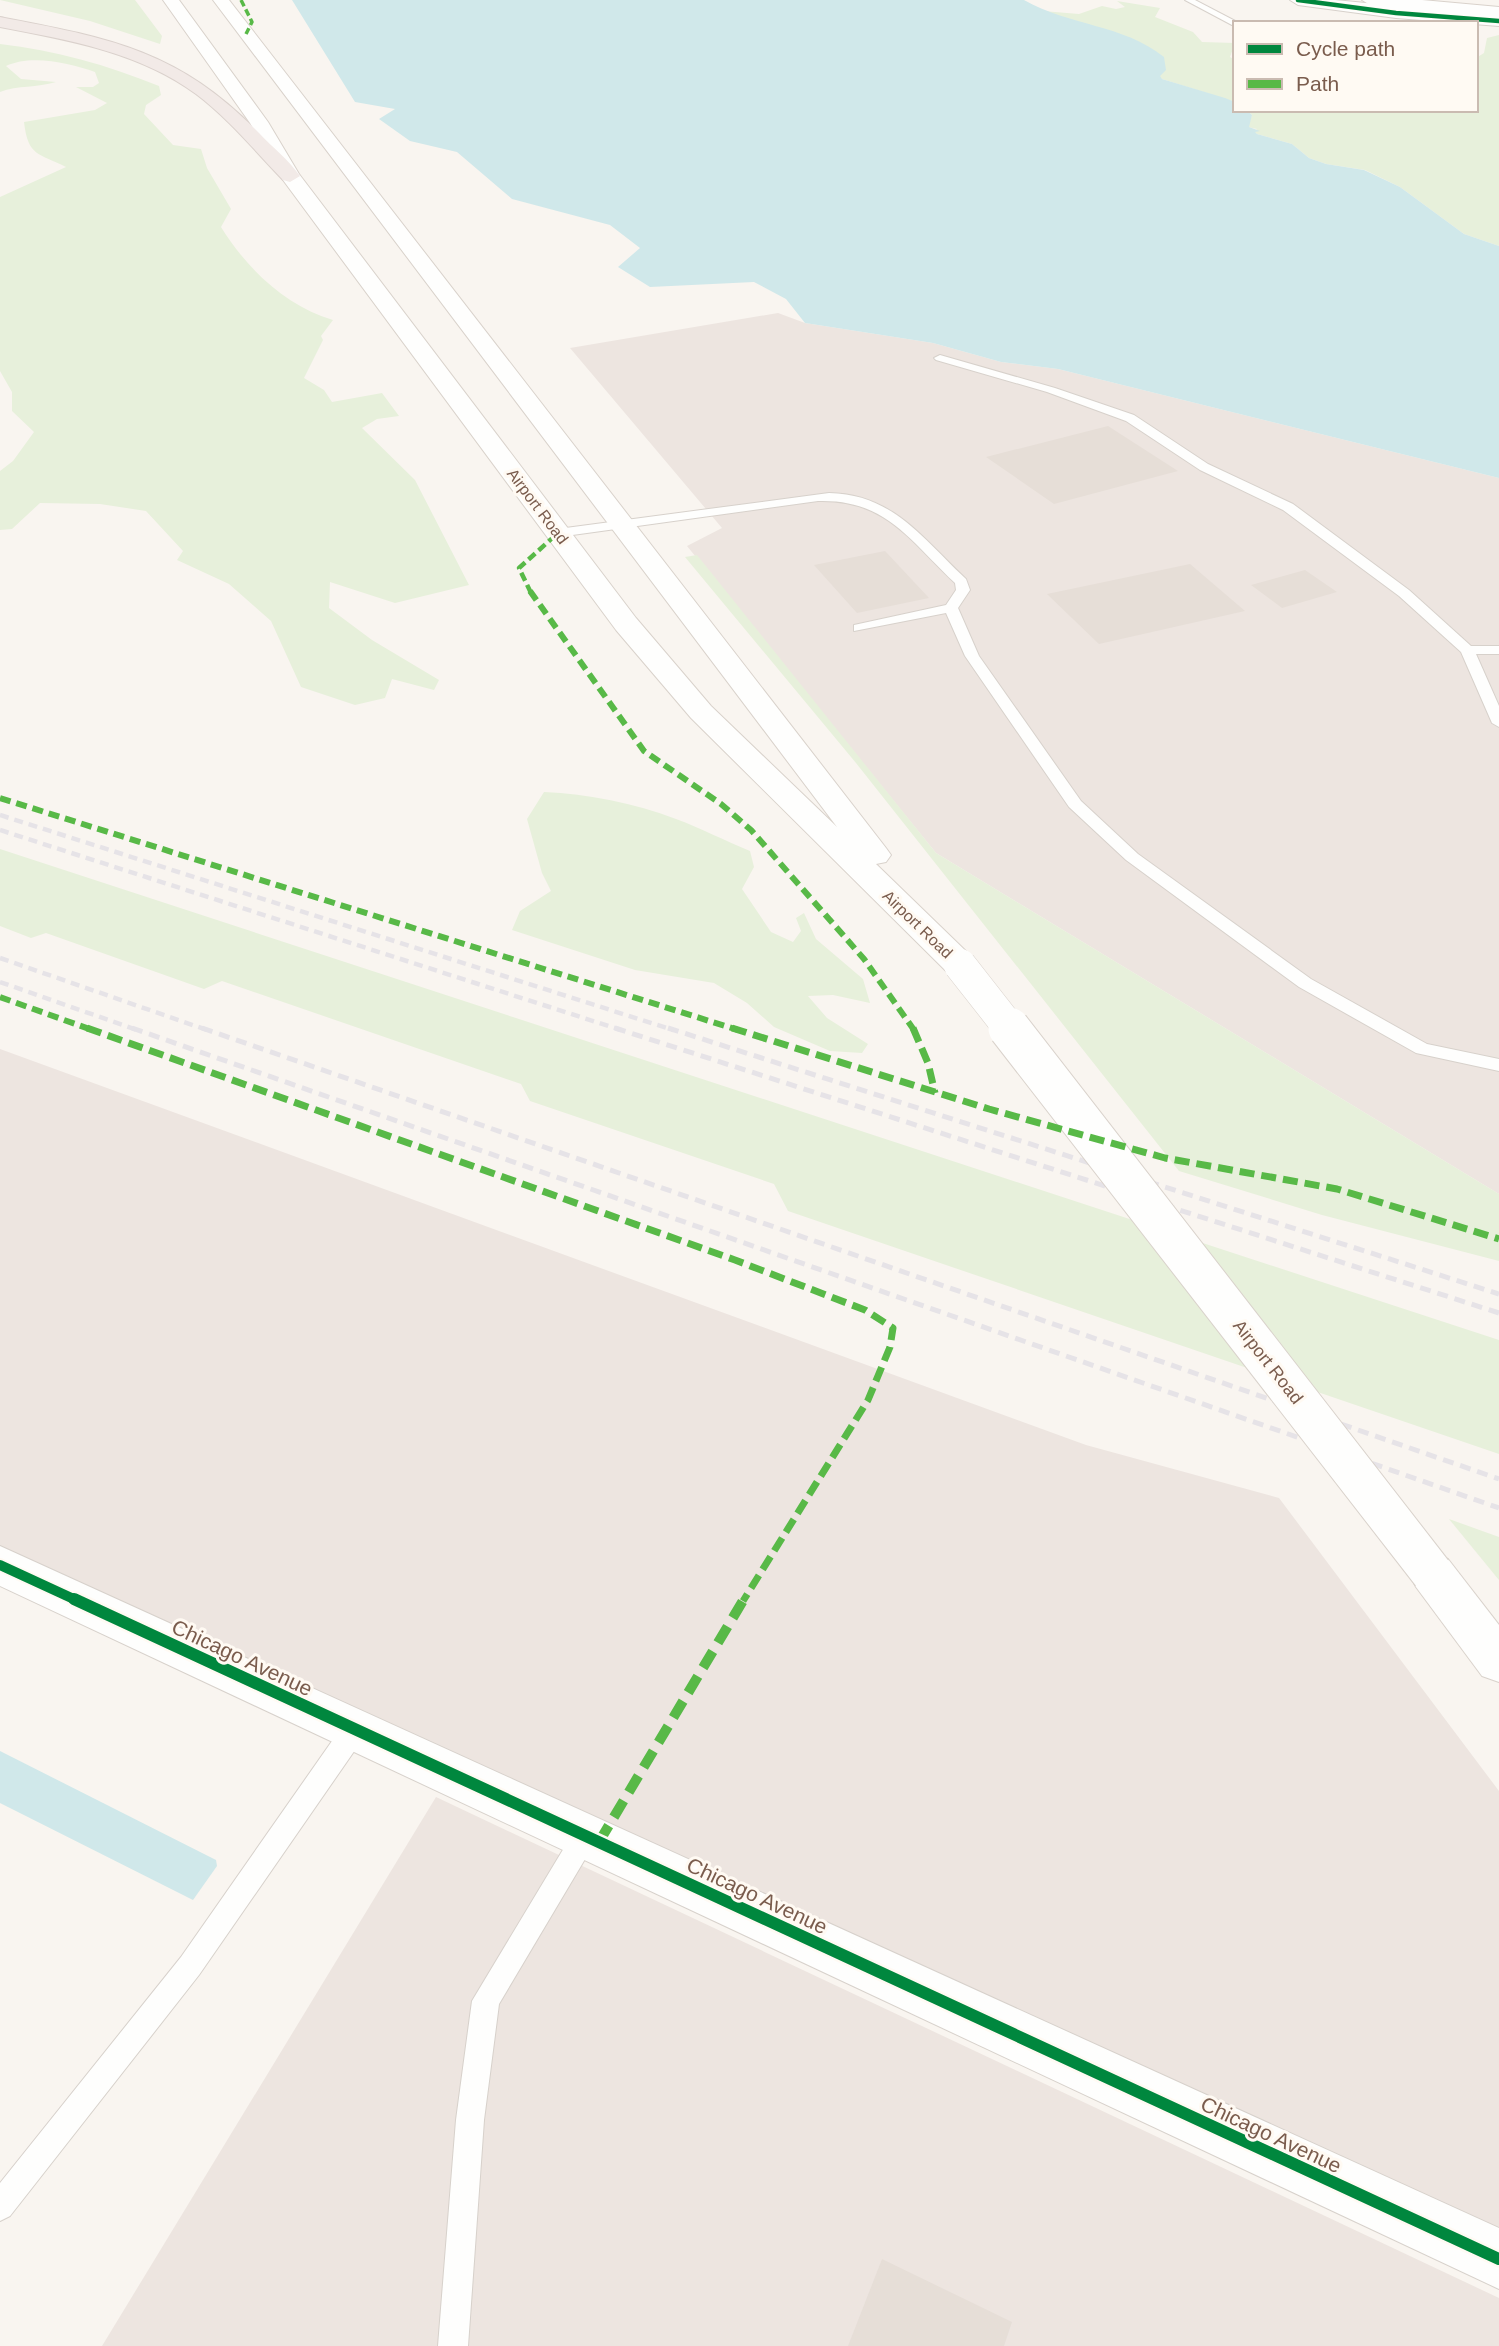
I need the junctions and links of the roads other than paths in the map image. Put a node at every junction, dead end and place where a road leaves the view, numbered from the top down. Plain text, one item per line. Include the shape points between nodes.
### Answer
1 (171, 0) edge
2 (221, 0) edge
3 (1189, 0) edge
4 (1298, 0) edge
5 (1370, 0) edge
6 (1499, 12) edge
7 (1499, 20) edge
8 (0, 22) edge
9 (1233, 22) edge
10 (290, 176) junction
11 (487, 349) junction
12 (447, 354) junction
13 (940, 358) dead end
14 (621, 523) junction
15 (558, 533) junction
16 (951, 608) junction
17 (859, 628) dead end
18 (1467, 650) junction
19 (1499, 650) edge
20 (1499, 723) edge
21 (960, 965) junction
22 (1499, 1065) edge
23 (0, 1564) edge
24 (1499, 1661) edge
25 (355, 1729) junction
26 (585, 1836) junction
27 (0, 2206) edge
28 (1499, 2259) edge
29 (453, 2346) edge

1 - 10 main road, Airport Road via 259,122
2 - 11 main road, Airport Road
3 - 9 lane
4 - 7 main road
5 - 6 main road
8 - 10 highway via 97,43 175,74 218,104
10 - 12 main road, Airport Road
11 - 12 main road
11 - 14 main road, Airport Road
12 - 15 main road, Airport Road
13 - 18 lane via 1130,418 1204,467 1288,507 1404,593
14 - 15 lane
14 - 16 lane via 813,498 861,501 880,508 961,582 960,599
14 - 21 main road, Airport Road
15 - 21 main road, Airport Road via 626,624 701,712
16 - 17 lane
16 - 22 lane via 972,656 1075,804 1132,857 1305,983 1375,1023 1422,1049
18 - 19 lane
18 - 20 lane
21 - 24 main road, Airport Road, bridge
23 - 25 main road, Chicago Avenue
25 - 26 main road, Chicago Avenue
25 - 27 lane via 190,1966
26 - 28 main road, Chicago Avenue
26 - 29 lane via 486,2001 470,2120

